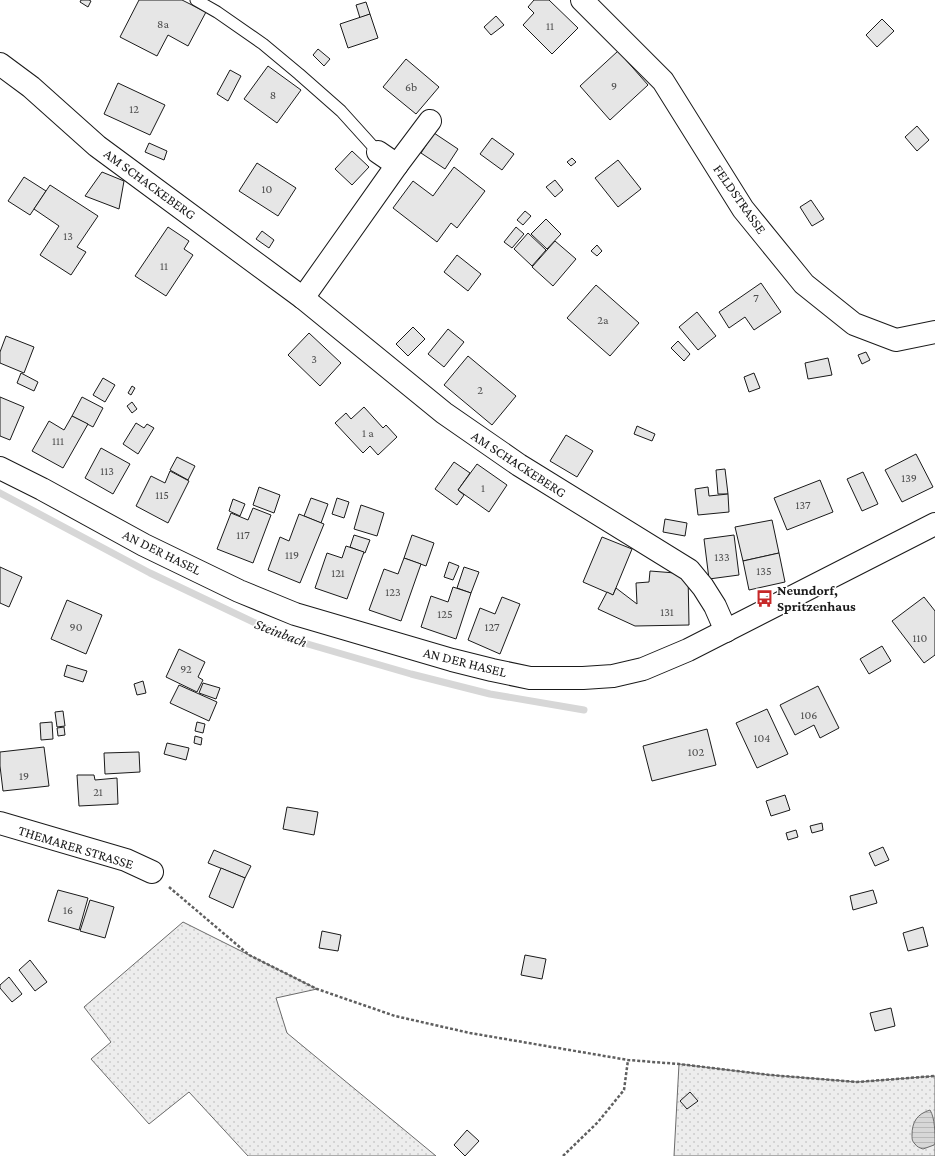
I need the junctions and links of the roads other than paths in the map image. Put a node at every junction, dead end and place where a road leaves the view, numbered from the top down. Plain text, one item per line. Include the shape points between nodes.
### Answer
1 (196, 0) edge
2 (582, 0) edge
3 (0, 64) edge
4 (430, 121) dead end
5 (378, 152) joint
6 (397, 165) junction
7 (303, 298) junction
8 (935, 332) edge
9 (0, 468) edge
10 (934, 526) edge
11 (726, 631) junction
12 (0, 824) edge
13 (152, 872) road end

1 - 5 lane via 263,44 299,74 341,111
2 - 8 street, FELDSTRASSE via 663,81 743,209 804,284 854,324 896,340
3 - 7 street, AM SCHACKEBERG via 31,87 97,146
4 - 6 street
5 - 6 street
6 - 7 street
7 - 11 street, AM SCHACKEBERG via 444,413 525,470 689,570 715,606
9 - 11 street, AN DER HASEL via 144,545 239,591 295,614 492,670 530,678 613,676 643,669
10 - 11 street, AN DER HASEL
12 - 13 street, THEMARER STRASSE via 126,860

